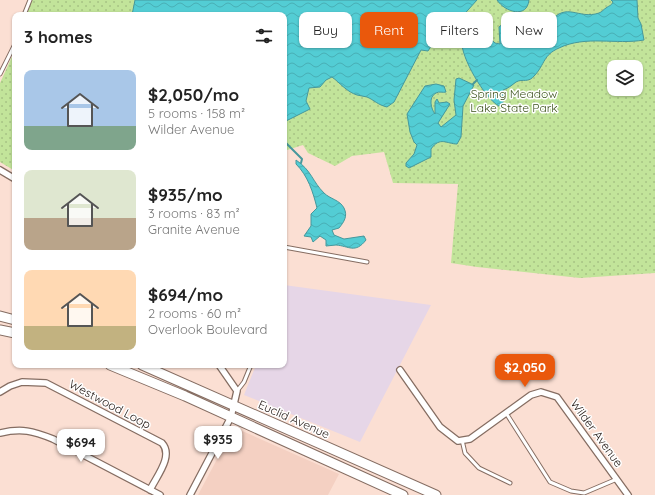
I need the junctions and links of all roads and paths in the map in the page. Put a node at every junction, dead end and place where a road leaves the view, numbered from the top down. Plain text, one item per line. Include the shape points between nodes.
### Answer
1 (30, 0) edge
2 (25, 12) edge
3 (12, 50) edge
4 (0, 74) edge
5 (0, 170) edge
6 (12, 176) edge
7 (287, 249) edge
8 (367, 262) dead end
9 (0, 316) edge
10 (12, 319) edge
11 (0, 330) edge
12 (12, 333) edge
13 (117, 368) edge
14 (149, 368) edge
15 (222, 368) edge
16 (250, 368) edge
17 (400, 370) dead end
18 (237, 391) junction
19 (0, 392) edge
20 (234, 406) junction
21 (506, 413) junction
22 (231, 417) junction
23 (0, 433) edge
24 (462, 440) junction
25 (617, 479) junction
26 (510, 483) dead end
27 (413, 484) junction
28 (150, 490) junction
29 (160, 495) edge
30 (190, 495) edge
31 (403, 495) edge
32 (409, 495) edge
33 (436, 495) edge
34 (628, 495) edge

1 - 2 lane
3 - 4 lane
5 - 6 street
7 - 8 lane
9 - 10 highway
11 - 12 highway
13 - 22 highway, Euclid Avenue
14 - 20 highway, Euclid Avenue
15 - 18 street
16 - 18 lane
17 - 24 street via 440,427 458,440
18 - 20 street
19 - 28 street, Westwood Loop via 22,382 46,383 162,443 166,449 166,457
20 - 22 street
20 - 27 highway, Euclid Avenue
21 - 24 street, Wilder Avenue via 470,440
21 - 25 lane via 550,482 571,491 584,493
21 - 25 street, Wilder Avenue via 531,395 541,392 557,397
22 - 30 street
22 - 31 highway, Euclid Avenue
23 - 28 street via 16,429 53,439
24 - 26 lane via 465,453 479,468
25 - 34 street, Wilder Avenue
27 - 32 highway
27 - 33 highway, Euclid Avenue
28 - 29 street

